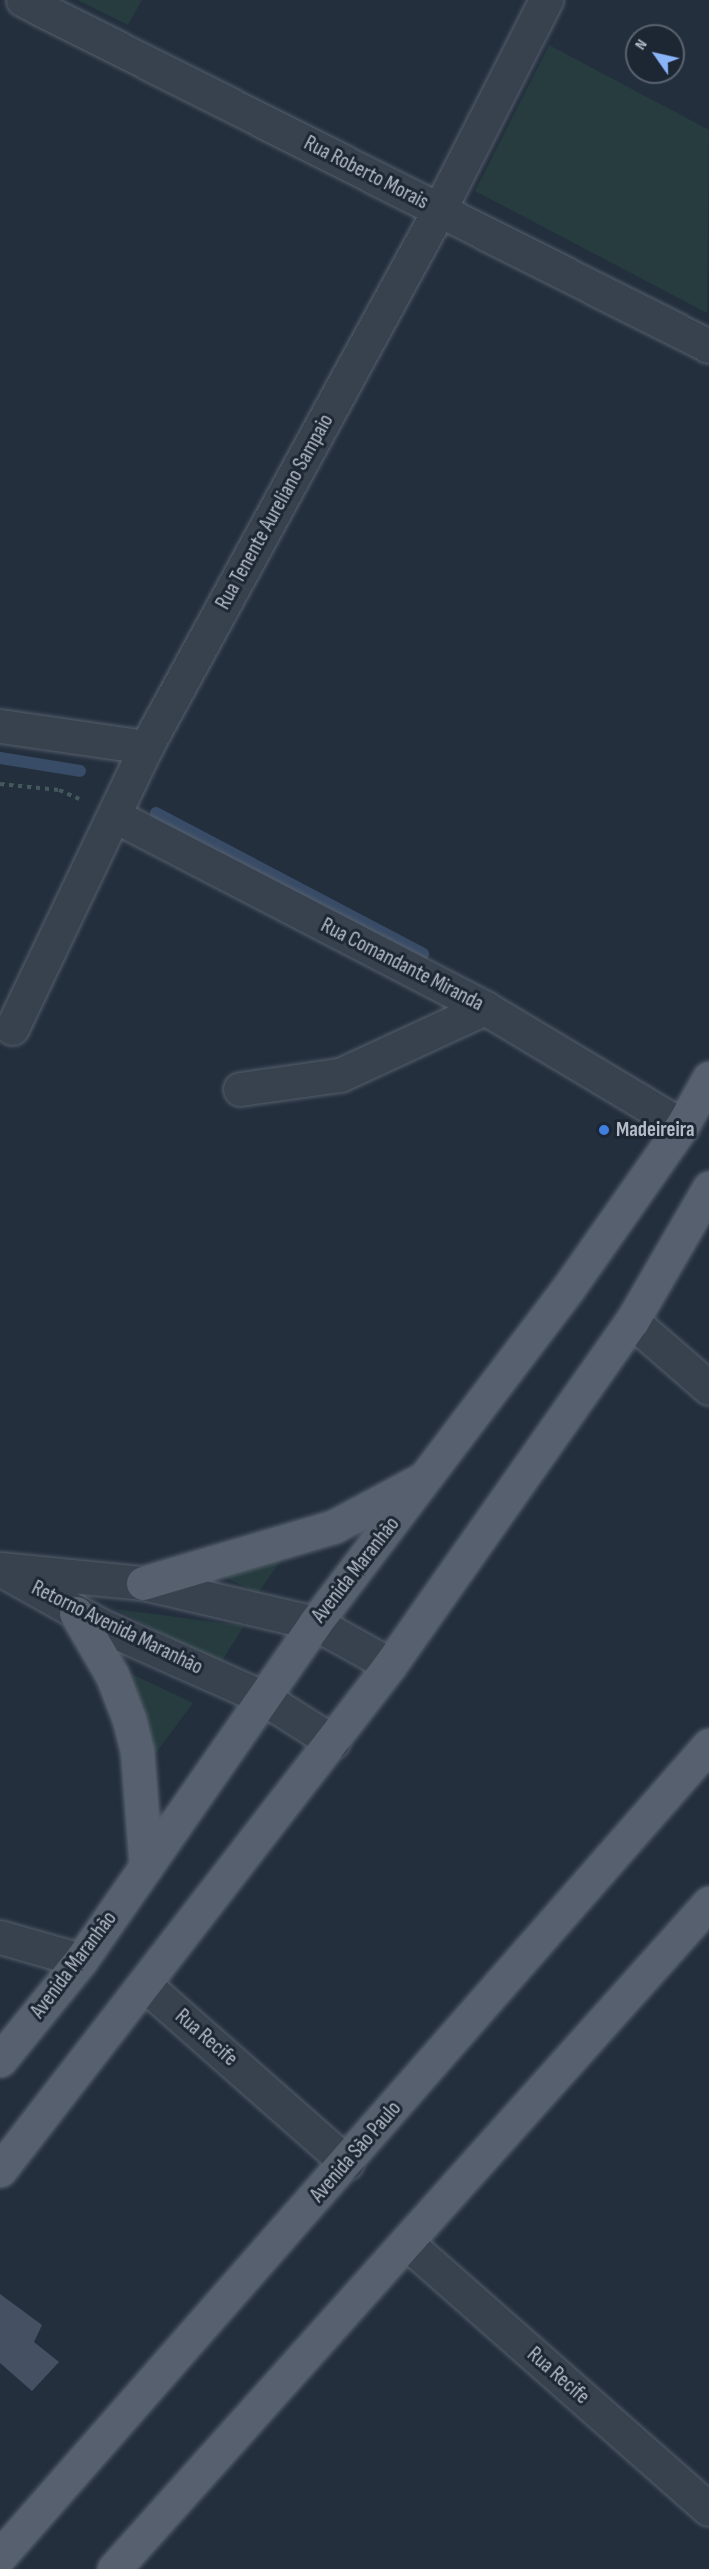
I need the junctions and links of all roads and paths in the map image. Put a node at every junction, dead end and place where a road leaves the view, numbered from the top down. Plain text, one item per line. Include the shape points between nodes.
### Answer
1 (23, 0) edge
2 (546, 0) edge
3 (439, 210) junction
4 (709, 346) edge
5 (0, 726) edge
6 (146, 747) junction
7 (0, 784) edge
8 (115, 816) junction
9 (485, 1008) junction
10 (12, 1028) dead end
11 (709, 1078) edge
12 (240, 1089) dead end
13 (682, 1126) junction
14 (709, 1188) edge
15 (632, 1321) junction
16 (709, 1388) edge
17 (429, 1476) junction
18 (1, 1569) edge
19 (143, 1583) junction
20 (76, 1613) junction
21 (315, 1623) junction
22 (390, 1665) junction
23 (262, 1697) junction
24 (333, 1742) junction
25 (709, 1745) edge
26 (146, 1867) junction
27 (709, 1904) edge
28 (0, 1937) edge
29 (81, 1960) junction
30 (145, 1985) junction
31 (0, 2060) edge
32 (347, 2163) junction
33 (0, 2170) edge
34 (407, 2243) junction
35 (709, 2509) edge
36 (0, 2556) edge
37 (114, 2569) edge

1 - 3 street, Rua Roberto Morais
2 - 3 street, Rua Tenente Aureliano Sampaio
3 - 4 street, Rua Roberto Morais
3 - 6 street, Rua Tenente Aureliano Sampaio
5 - 6 street
6 - 8 street, Rua Tenente Aureliano Sampaio
7 - 8 path via 59,790
8 - 9 street, Rua Comandante Miranda
8 - 10 street, Rua Tenente Aureliano Sampaio
9 - 12 street via 340,1075
9 - 13 street, Rua Comandante Miranda
11 - 13 main road, Avenida Maranhão
13 - 17 main road, Avenida Maranhão
14 - 15 main road
15 - 16 street
15 - 22 main road
17 - 19 main road via 335,1526
17 - 21 main road, Avenida Maranhão
18 - 19 street, Retorno Avenida Maranhão
18 - 20 street, Retorno Avenida Maranhão
19 - 21 street, Retorno Avenida Maranhão
20 - 23 street, Retorno Avenida Maranhão
20 - 26 main road via 112,1675 129,1719
21 - 22 street, Retorno Avenida Maranhão
21 - 23 main road, Avenida Maranhão
22 - 24 main road
23 - 24 street, Retorno Avenida Maranhão
23 - 26 main road, Avenida Maranhão
24 - 30 main road
25 - 32 main road, Avenida São Paulo
26 - 29 main road, Avenida Maranhão
27 - 34 main road
28 - 29 street
29 - 31 main road, Avenida Maranhão
30 - 32 street, Rua Recife
30 - 33 main road
32 - 36 main road, Avenida São Paulo
34 - 35 street, Rua Recife
34 - 37 main road

